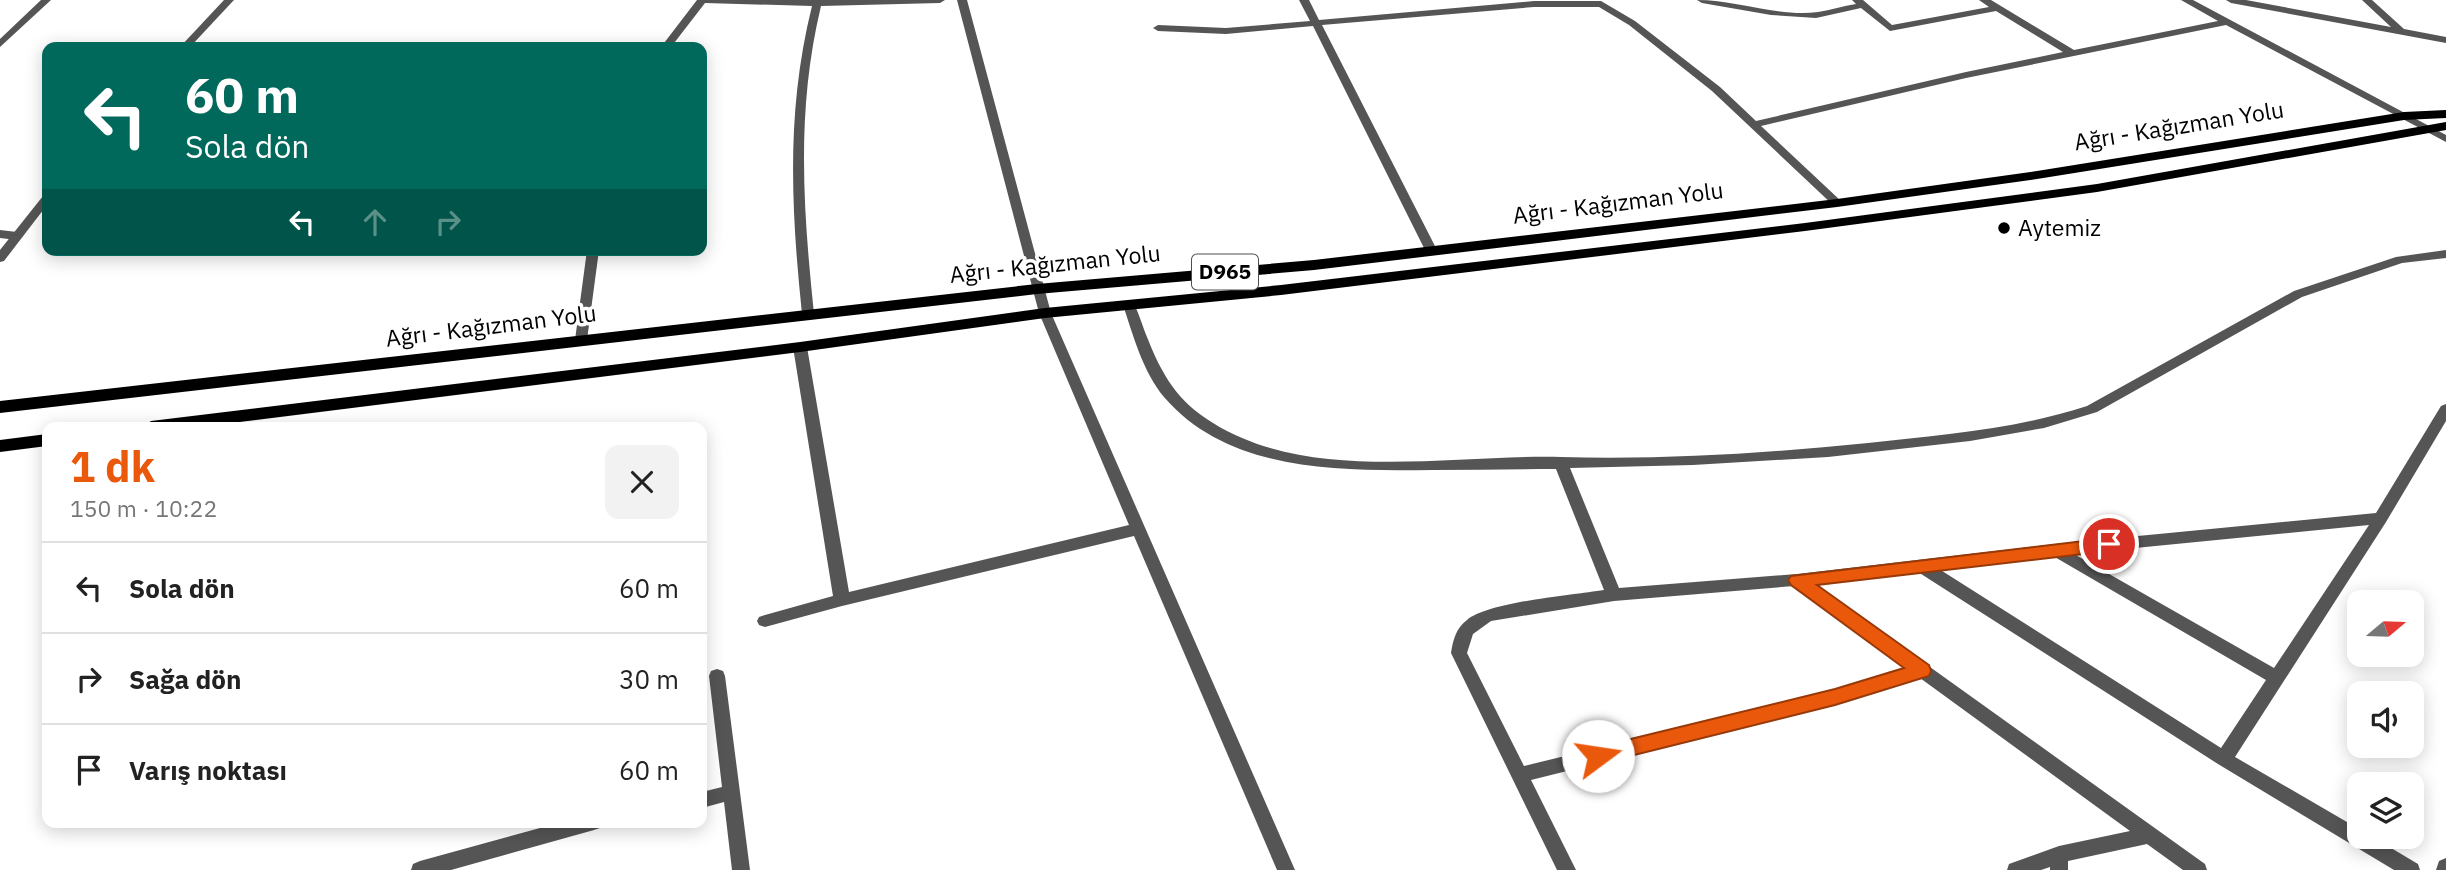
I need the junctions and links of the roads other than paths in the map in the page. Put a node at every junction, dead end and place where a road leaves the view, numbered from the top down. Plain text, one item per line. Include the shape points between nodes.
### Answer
1 (46, 0) edge
2 (229, 0) edge
3 (703, 0) edge
4 (940, 0) edge
5 (962, 0) edge
6 (1304, 0) edge
7 (1702, 0) edge
8 (1984, 0) edge
9 (2186, 0) edge
10 (2231, 0) edge
11 (2367, 0) edge
12 (1604, 2) edge
13 (817, 3) junction
14 (1860, 3) edge
15 (1997, 8) junction
16 (1314, 21) junction
17 (2228, 22) junction
18 (1158, 28) dead end
19 (2400, 30) junction
20 (2446, 40) edge
21 (190, 42) edge
22 (670, 42) edge
23 (0, 44) edge
24 (2073, 54) junction
25 (2446, 107) edge
26 (2446, 114) edge
27 (2404, 116) junction
28 (1756, 124) junction
29 (2446, 127) edge
30 (2429, 130) junction
31 (2446, 139) edge
32 (1838, 203) junction
33 (42, 204) edge
34 (0, 234) edge
35 (17, 236) junction
36 (1431, 250) junction
37 (2446, 254) edge
38 (592, 256) edge
39 (0, 258) edge
40 (1038, 289) junction
41 (1129, 305) junction
42 (1045, 313) junction
43 (808, 314) junction
44 (581, 340) junction
45 (800, 347) junction
46 (0, 407) edge
47 (2446, 409) edge
48 (192, 422) edge
49 (42, 441) edge
50 (0, 446) edge
51 (1560, 463) junction
52 (2381, 518) junction
53 (1138, 529) junction
54 (2055, 550) junction
55 (1923, 567) junction
56 (1797, 580) junction
57 (1614, 595) junction
58 (842, 600) junction
59 (765, 621) dead end
60 (1922, 671) junction
61 (717, 676) dead end
62 (2277, 678) junction
63 (2224, 759) junction
64 (1518, 775) junction
65 (732, 792) junction
66 (707, 799) edge
67 (572, 828) edge
68 (2149, 835) junction
69 (2059, 863) edge
70 (419, 870) edge
71 (741, 870) edge
72 (1286, 870) edge
73 (1567, 870) edge
74 (2016, 870) edge
75 (2198, 870) edge
76 (2411, 870) edge

1 - 23 street
2 - 21 street
3 - 13 street
3 - 22 street
4 - 13 street
5 - 40 street
6 - 16 street
7 - 14 street via 1816,15
8 - 15 street
9 - 17 street
10 - 19 street
11 - 19 street
12 - 16 street
12 - 28 street
13 - 43 street via 805,44 797,101 796,206
14 - 15 street via 1890,28
15 - 24 street
16 - 18 street via 1226,31
16 - 36 street
17 - 24 street
17 - 27 street
19 - 20 street
24 - 28 street
25 - 27 main road
26 - 27 main road, Ağrı - Kağızman Yolu / D965
27 - 30 street
27 - 32 main road, Ağrı - Kağızman Yolu / D965
28 - 32 street
29 - 30 main road, Ağrı - Kağızman Yolu / D965
30 - 31 street
30 - 41 main road, Ağrı - Kağızman Yolu / D965 via 2030,197 1805,228
32 - 36 main road, Ağrı - Kağızman Yolu / D965
33 - 35 street
34 - 35 street
35 - 39 street
36 - 40 main road, Ağrı - Kağızman Yolu / D965
37 - 51 street via 2400,260 2298,294 2092,409 2055,422 2005,433 1839,452
38 - 44 street
40 - 42 street
40 - 43 main road, Ağrı - Kağızman Yolu / D965
41 - 42 main road, Ağrı - Kağızman Yolu / D965
41 - 51 street via 1167,393 1212,429 1257,449 1304,462 1356,466
42 - 45 main road, Ağrı - Kağızman Yolu / D965
42 - 53 street
43 - 44 main road, Ağrı - Kağızman Yolu / D965
44 - 46 main road, Ağrı - Kağızman Yolu / D965
45 - 48 main road, Ağrı - Kağızman Yolu / D965
45 - 58 street
47 - 52 street
49 - 50 main road
51 - 57 street
52 - 54 street
52 - 62 street
53 - 58 street
53 - 72 street
54 - 55 street
54 - 62 street
55 - 56 street
55 - 63 street
56 - 57 street
56 - 60 street
57 - 64 street via 1488,615 1470,624 1461,637 1459,653 1465,669
58 - 59 street
60 - 64 street
60 - 68 street
61 - 65 street
62 - 63 street
63 - 76 street
64 - 73 street
65 - 66 street
65 - 71 street
67 - 70 street
68 - 69 street
68 - 75 street
69 - 74 street

